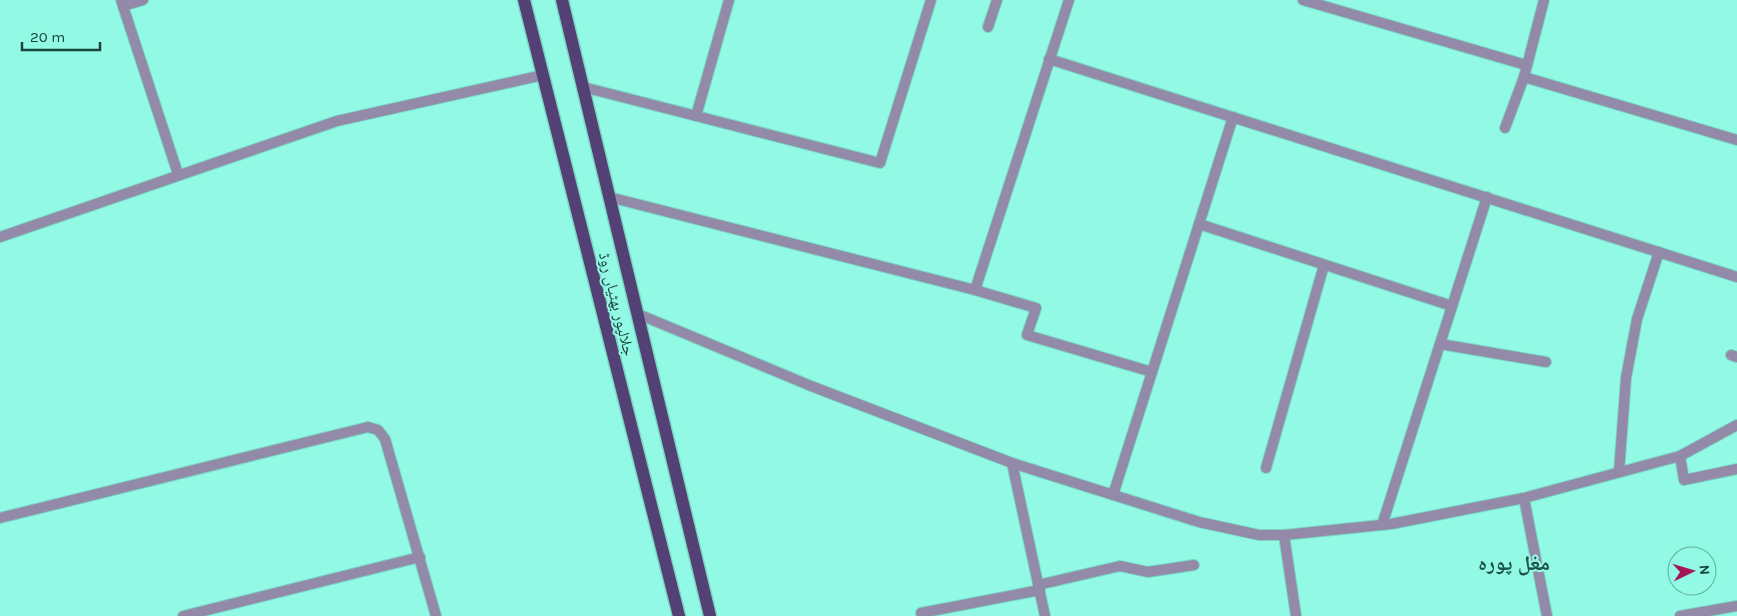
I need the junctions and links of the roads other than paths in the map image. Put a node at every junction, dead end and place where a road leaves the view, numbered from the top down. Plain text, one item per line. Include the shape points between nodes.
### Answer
1 (143, 0) edge
2 (524, 0) edge
3 (562, 0) edge
4 (729, 0) edge
5 (931, 0) edge
6 (997, 0) edge
7 (1069, 0) edge
8 (1303, 0) edge
9 (1544, 0) edge
10 (122, 3) edge
11 (988, 28) dead end
12 (1049, 59) junction
13 (1526, 65) junction
14 (543, 75) junction
15 (1524, 77) junction
16 (583, 87) junction
17 (696, 116) junction
18 (1233, 117) junction
19 (1505, 128) dead end
20 (1737, 140) edge
21 (178, 174) junction
22 (609, 197) junction
23 (1487, 197) junction
24 (1199, 224) junction
25 (0, 237) edge
26 (1659, 252) junction
27 (1324, 265) junction
28 (1737, 277) edge
29 (975, 290) junction
30 (1452, 306) junction
31 (638, 314) junction
32 (1440, 344) junction
33 (1546, 362) dead end
34 (1152, 372) junction
35 (1737, 425) edge
36 (1680, 456) junction
37 (1012, 463) junction
38 (1266, 468) dead end
39 (1737, 469) edge
40 (1619, 472) junction
41 (1113, 495) junction
42 (1524, 498) junction
43 (0, 518) edge
44 (1382, 525) junction
45 (1284, 535) junction
46 (420, 557) junction
47 (1194, 565) dead end
48 (1039, 588) junction
49 (1737, 606) edge
50 (922, 613) dead end
51 (183, 616) edge
52 (436, 616) edge
53 (679, 616) edge
54 (710, 616) edge
55 (1045, 616) edge
56 (1296, 616) edge
57 (1547, 616) edge
58 (1680, 616) edge

1 - 10 street
2 - 14 main road, جلالپور بھٹیاں روڈ
3 - 16 main road, جلالپور بھٹیاں روڈ
4 - 17 street
5 - 17 street via 880,163
6 - 11 street
7 - 12 street
8 - 13 street
9 - 13 street
10 - 21 street
12 - 18 street
12 - 29 street
13 - 15 street
14 - 21 street via 337,121
14 - 53 main road, جلالپور بھٹیاں روڈ
15 - 19 street
15 - 20 street
16 - 17 street
16 - 22 main road, جلالپور بھٹیاں روڈ
18 - 23 street
18 - 24 street
21 - 25 street
22 - 29 street
22 - 31 main road, جلالپور بھٹیاں روڈ
23 - 26 street
23 - 30 street
24 - 27 street
24 - 34 street
26 - 28 street
26 - 40 street via 1637,319 1626,378
27 - 30 street
27 - 38 street
29 - 34 street via 1036,308 1027,335
30 - 32 street
31 - 37 street
31 - 54 main road, جلالپور بھٹیاں روڈ
32 - 33 street
32 - 44 street
34 - 41 street
35 - 36 street
36 - 39 street via 1684,480
36 - 40 street
37 - 41 street
37 - 48 street
40 - 42 street
41 - 45 street via 1199,522 1259,535
42 - 44 street
42 - 57 street
43 - 46 street via 368,427 378,430 386,439
44 - 45 street
45 - 56 street
46 - 51 street
46 - 52 street
47 - 48 street via 1148,572 1120,566
48 - 50 street
48 - 55 street
49 - 58 street

